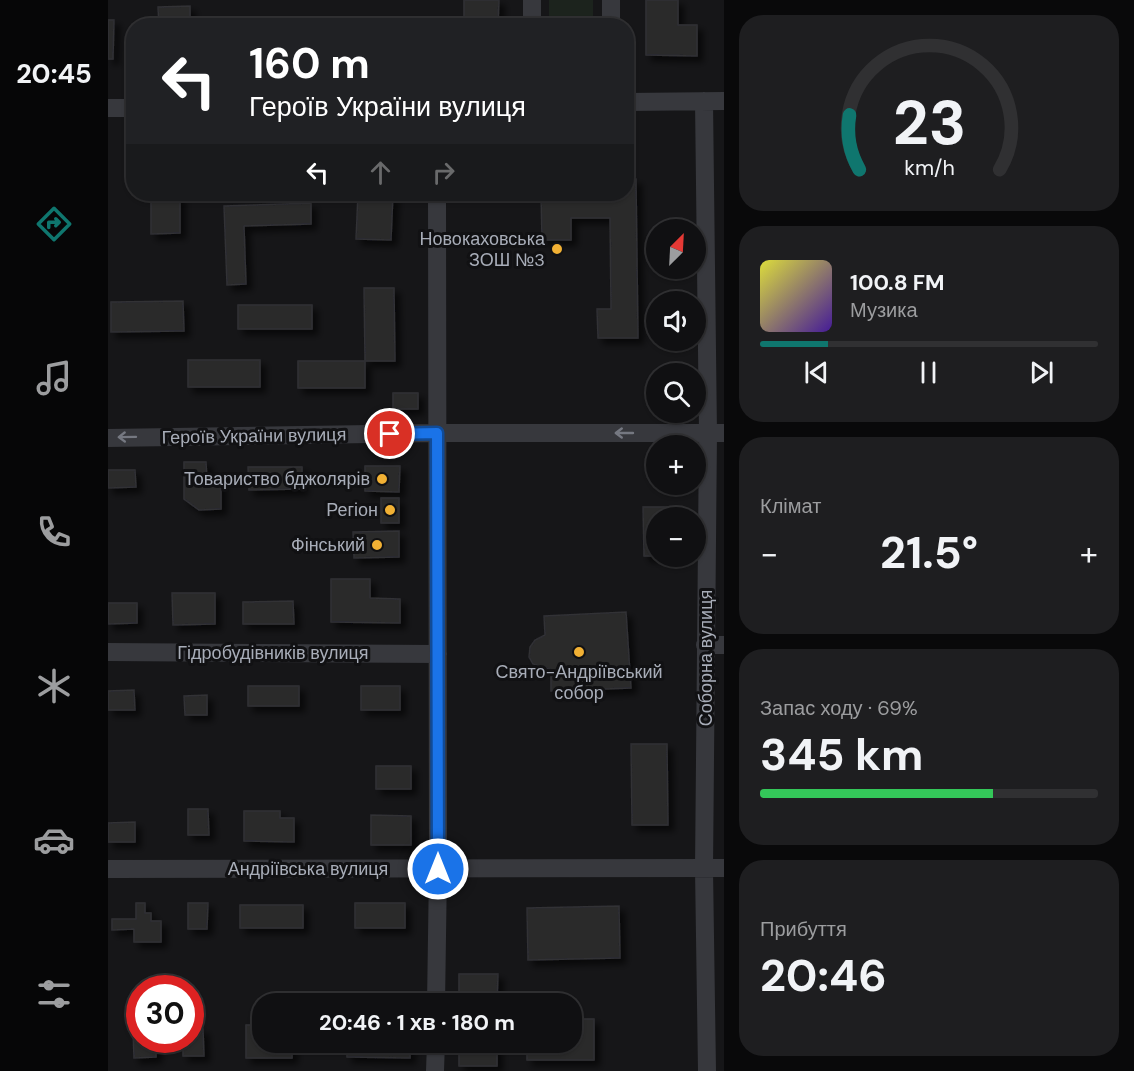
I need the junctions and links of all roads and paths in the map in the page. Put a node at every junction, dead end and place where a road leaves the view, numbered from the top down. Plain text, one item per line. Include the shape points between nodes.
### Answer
1 (532, 0) edge
2 (611, 0) edge
3 (532, 18) edge
4 (611, 18) edge
5 (704, 101) junction
6 (724, 101) edge
7 (634, 102) edge
8 (108, 108) edge
9 (126, 108) edge
10 (438, 201) edge
11 (437, 433) junction
12 (716, 433) edge
13 (108, 438) edge
14 (705, 645) junction
15 (724, 645) edge
16 (108, 652) edge
17 (438, 654) junction
18 (724, 868) edge
19 (108, 869) edge
20 (438, 869) junction
21 (704, 869) junction
22 (436, 993) edge
23 (436, 1053) edge
24 (435, 1071) edge
25 (707, 1071) edge

1 - 3 street
2 - 4 street
5 - 6 street
5 - 7 street
5 - 12 street, Соборна вулиця
8 - 9 street
10 - 11 street
12 -> 11 street, Героїв України вулиця
11 -> 13 street, Героїв України вулиця
11 - 17 street
12 - 14 street, Соборна вулиця
14 - 15 street
14 - 21 street, Соборна вулиця
16 - 17 street, Гідробудівників вулиця
17 - 20 street
18 - 21 street, Андріївська вулиця
19 - 20 street, Андріївська вулиця
20 - 21 street, Андріївська вулиця
20 - 22 street
21 - 25 street, Соборна вулиця
23 - 24 street

